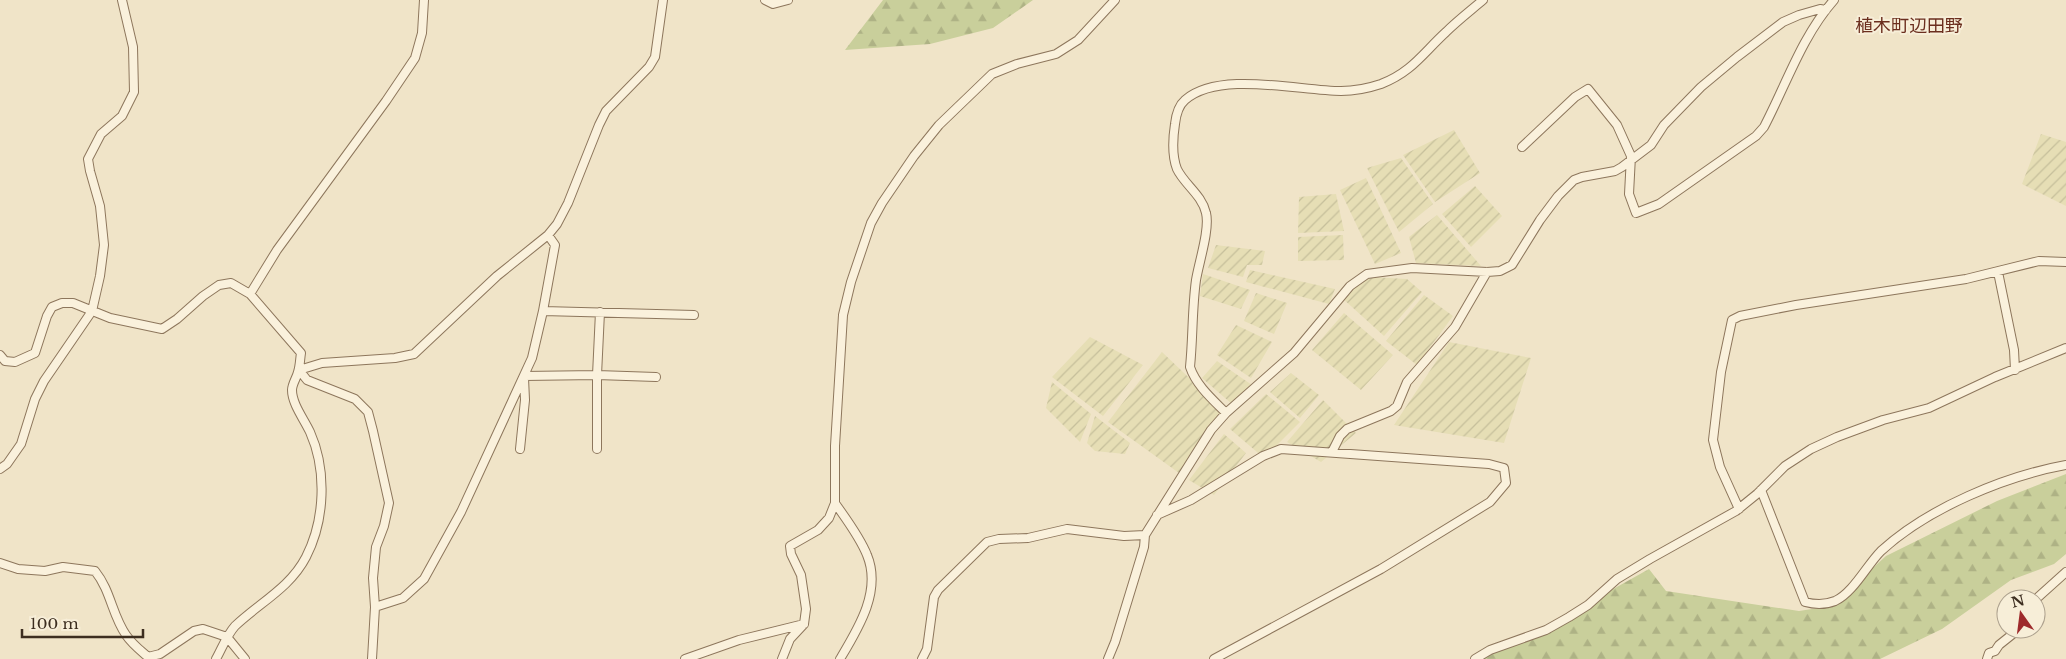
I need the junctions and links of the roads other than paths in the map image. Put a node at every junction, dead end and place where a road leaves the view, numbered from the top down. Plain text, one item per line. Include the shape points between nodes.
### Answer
1 (122, 0) edge
2 (424, 0) edge
3 (663, 0) edge
4 (765, 0) edge
5 (788, 0) edge
6 (1115, 0) edge
7 (1483, 0) edge
8 (1834, 0) edge
9 (1826, 10) junction
10 (1522, 147) dead end
11 (1632, 160) junction
12 (548, 235) junction
13 (2066, 262) edge
14 (1487, 272) junction
15 (1998, 272) junction
16 (250, 294) junction
17 (92, 311) junction
18 (543, 311) junction
19 (600, 312) junction
20 (694, 315) dead end
21 (2066, 348) edge
22 (0, 355) edge
23 (299, 370) junction
24 (2015, 370) junction
25 (597, 375) junction
26 (524, 376) junction
27 (656, 377) dead end
28 (1226, 413) junction
29 (597, 448) dead end
30 (520, 449) dead end
31 (1332, 452) junction
32 (2066, 465) edge
33 (0, 469) edge
34 (1761, 490) junction
35 (835, 503) junction
36 (1739, 509) junction
37 (1156, 515) junction
38 (1145, 535) junction
39 (0, 563) edge
40 (2066, 572) edge
41 (2046, 590) edge
42 (375, 607) junction
43 (804, 624) junction
44 (227, 637) junction
45 (2006, 639) edge
46 (216, 659) edge
47 (245, 659) edge
48 (372, 659) edge
49 (684, 659) edge
50 (782, 659) edge
51 (840, 659) edge
52 (922, 659) edge
53 (1108, 659) edge
54 (1214, 659) edge
55 (1475, 659) edge
56 (1987, 659) edge

1 - 17 street via 133,47 134,92 122,116 101,134 88,159 100,206 104,245
2 - 16 street via 422,33 415,58 277,250
3 - 12 street via 655,57 606,111 568,203
4 - 5 street via 773,4
6 - 35 street via 1078,40 1056,54 992,74 939,125 882,203 866,240 844,315 835,446
7 - 28 street via 1445,32 1414,65 1381,84 1341,91 1240,84 1195,93 1180,106 1175,125 1177,169 1200,198 1206,212 1190,367 1205,391
8 - 9 street
9 - 11 street via 1799,14 1783,22 1745,51 1701,87 1664,125 1651,145
9 - 11 street via 1764,127 1756,136 1659,204 1636,213 1630,194
10 - 11 street via 1575,97 1588,89 1617,125
11 - 14 street via 1615,171 1574,180 1540,220 1512,265 1500,271
12 - 18 street via 555,244
12 - 23 street via 497,276 414,354 322,363
13 - 15 street via 2039,261
14 - 28 street via 1412,268 1367,274 1350,286 1294,353
14 - 31 street via 1455,327 1407,382 1398,406 1347,429
15 - 24 street
15 - 36 street via 1796,305 1732,320 1721,372 1713,440 1720,467
16 - 17 street via 231,283 219,285 162,329
16 - 23 street via 301,353
17 - 22 street via 73,303 52,307 35,353 14,362 5,361
17 - 33 street via 44,381 21,444
18 - 19 street
18 - 26 street via 532,358
19 - 20 street
19 - 25 street
21 - 24 street
23 - 42 street via 307,380 355,399 368,412 389,502 376,547
23 - 44 street via 292,390 315,442 321,477 322,498 317,526 305,558 291,578
24 - 34 street via 1929,408 1883,420 1820,445 1786,466
25 - 26 street
25 - 27 street
25 - 29 street
26 - 30 street
26 - 42 street via 431,569 409,594
28 - 37 street via 1211,430
31 - 37 street via 1282,449 1263,456 1191,500
31 - 54 street via 1489,464 1504,468 1506,483 1490,502 1389,564
32 - 34 street via 2040,470 1977,492 1919,523 1880,552 1836,601 1817,605 1805,602
34 - 36 street
35 - 43 street via 829,518 818,530 790,546 790,554 802,575 806,608
35 - 51 street via 867,555 872,572 868,604
36 - 55 street via 1625,574 1569,617
37 - 38 street
38 - 52 street via 1124,536 1067,529 1028,538 987,542 934,597 927,649
38 - 53 street
39 - 44 street via 18,569 45,571 64,567 95,572 104,582 125,634 148,657 160,654 194,631 203,629
40 - 41 street
42 - 48 street
43 - 49 street via 739,640
43 - 50 street via 790,639
44 - 46 street
44 - 47 street
45 - 56 street via 1989,653

